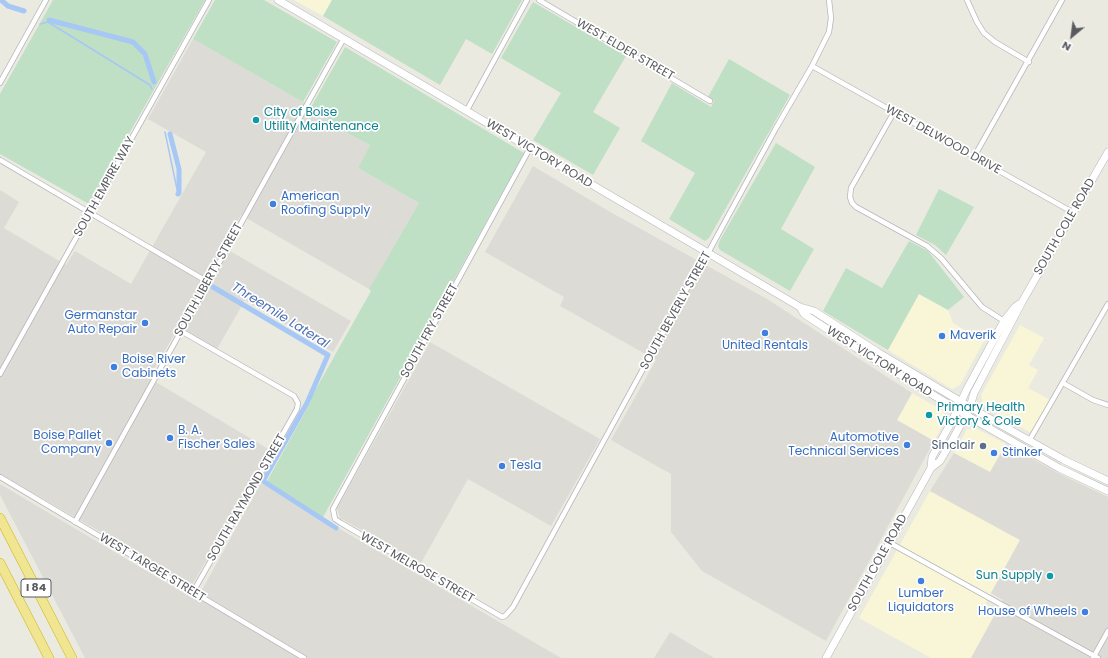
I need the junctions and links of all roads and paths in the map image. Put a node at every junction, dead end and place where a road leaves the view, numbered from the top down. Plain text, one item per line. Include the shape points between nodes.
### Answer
1 (46, 0) edge
2 (209, 0) edge
3 (278, 0) edge
4 (527, 0) edge
5 (539, 0) edge
6 (829, 0) edge
7 (967, 0) edge
8 (1062, 0) edge
9 (344, 38) junction
10 (1029, 62) junction
11 (812, 66) junction
12 (0, 83) edge
13 (710, 101) dead end
14 (467, 110) junction
15 (894, 112) junction
16 (530, 148) junction
17 (1108, 152) edge
18 (974, 157) junction
19 (0, 160) edge
20 (91, 213) junction
21 (1074, 213) junction
22 (708, 253) junction
23 (208, 282) junction
24 (1022, 302) junction
25 (1108, 304) edge
26 (800, 307) junction
27 (1004, 321) junction
28 (818, 323) junction
29 (181, 331) junction
30 (845, 331) junction
31 (1003, 339) junction
32 (0, 374) edge
33 (1063, 383) junction
34 (961, 401) junction
35 (1108, 405) edge
36 (970, 407) junction
37 (957, 410) junction
38 (966, 415) junction
39 (1029, 440) junction
40 (931, 468) junction
41 (0, 477) edge
42 (1107, 487) edge
43 (333, 514) joint
44 (0, 518) edge
45 (75, 522) junction
46 (890, 543) junction
47 (0, 564) edge
48 (193, 592) junction
49 (505, 616) joint
50 (1108, 631) edge
51 (1095, 657) edge
52 (49, 658) edge
53 (72, 658) edge
54 (304, 658) edge
55 (826, 658) edge

1 - 12 street
2 - 20 street, SOUTH EMPIRE WAY
3 - 9 main road, WEST VICTORY ROAD
4 - 14 street
5 - 13 street, WEST ELDER STREET
6 - 11 street, SOUTH BEVERLY STREET via 829,32
7 - 10 street via 984,33 994,42
8 - 10 street
9 - 14 main road, WEST VICTORY ROAD
9 - 23 street, SOUTH LIBERTY STREET
10 - 18 street
11 - 15 street, WEST DELWOOD DRIVE
11 - 22 street, SOUTH BEVERLY STREET
14 - 16 main road, WEST VICTORY ROAD
15 - 18 street, WEST DELWOOD DRIVE
15 - 27 street via 851,188 852,203 927,246 941,258 982,307
16 - 22 main road, WEST VICTORY ROAD
16 - 43 street, SOUTH FRY STREET via 337,500
17 - 21 main road, SOUTH COLE ROAD
18 - 21 street, WEST DELWOOD DRIVE
19 - 20 street
20 - 23 street
20 - 32 street, SOUTH EMPIRE WAY
21 - 24 main road, SOUTH COLE ROAD
22 - 26 main road, WEST VICTORY ROAD
22 - 49 street, SOUTH BEVERLY STREET via 513,607
23 - 29 street, SOUTH LIBERTY STREET
24 - 27 main road, SOUTH COLE ROAD
24 - 31 main road, SOUTH COLE ROAD
25 - 33 street
26 - 28 main road, WEST VICTORY ROAD via 804,314
26 - 30 main road, WEST VICTORY ROAD via 814,311
27 - 31 main road, SOUTH COLE ROAD via 1006,332
27 - 34 main road, SOUTH COLE ROAD
28 - 30 main road, WEST VICTORY ROAD via 822,321
28 - 37 main road, WEST VICTORY ROAD
29 - 45 street, SOUTH LIBERTY STREET
29 - 48 street, SOUTH RAYMOND STREET via 294,396 298,403 297,409
30 - 34 main road, WEST VICTORY ROAD
31 - 36 main road, SOUTH COLE ROAD via 974,393
33 - 35 street via 1093,400
33 - 39 street
34 - 36 main road, WEST VICTORY ROAD
34 - 37 main road, SOUTH COLE ROAD
36 - 38 main road, SOUTH COLE ROAD
36 - 39 main road, WEST VICTORY ROAD
37 - 38 main road, WEST VICTORY ROAD
37 - 40 main road, SOUTH COLE ROAD via 932,457
38 - 40 main road, SOUTH COLE ROAD via 940,461
38 - 42 main road, WEST VICTORY ROAD via 1059,468
39 - 42 main road, WEST VICTORY ROAD
40 - 46 main road, SOUTH COLE ROAD
41 - 45 street, WEST TARGEE STREET
43 - 49 street, WEST MELROSE STREET via 341,523 498,616
44 - 53 highway, I 84
45 - 48 street, WEST TARGEE STREET
46 - 51 street
46 - 55 main road, SOUTH COLE ROAD
47 - 52 highway, I 84
48 - 54 street, WEST TARGEE STREET
50 - 51 street

